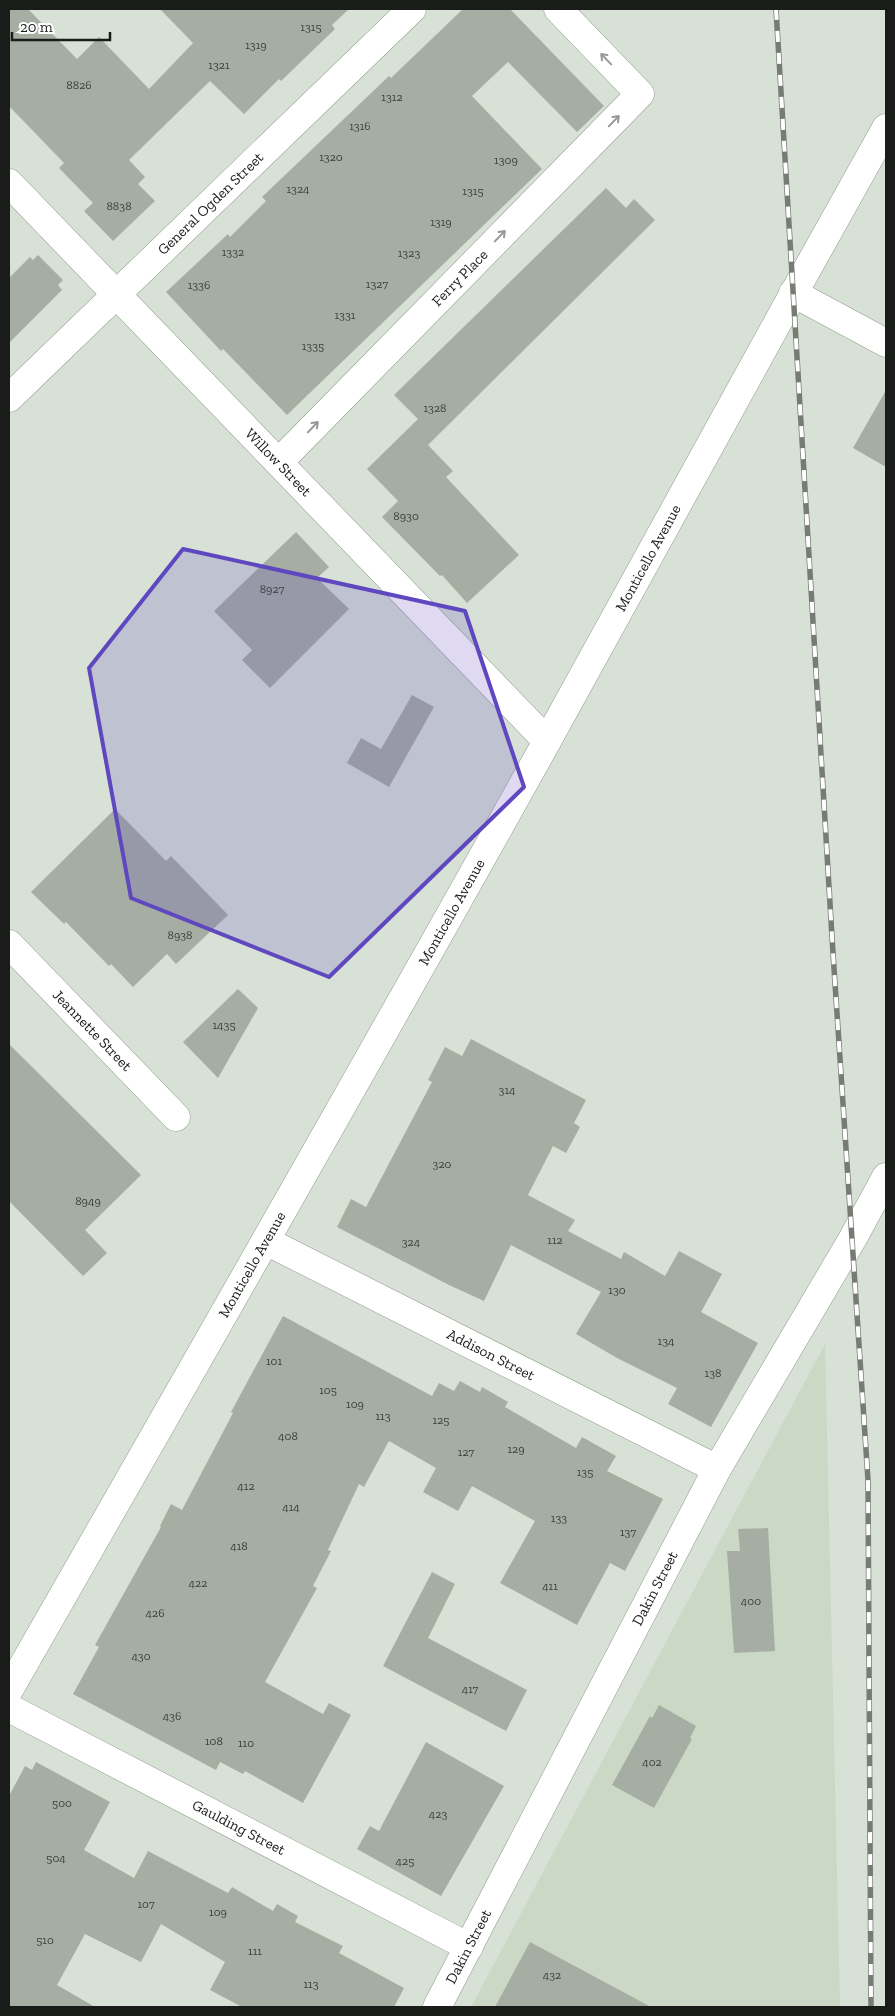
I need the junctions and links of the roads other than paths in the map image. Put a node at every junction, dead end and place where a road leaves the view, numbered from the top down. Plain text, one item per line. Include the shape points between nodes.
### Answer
1 (412, 9) edge
2 (558, 9) edge
3 (886, 128) edge
4 (9, 183) edge
5 (793, 293) junction
6 (116, 294) junction
7 (886, 343) edge
8 (9, 398) edge
9 (279, 462) junction
10 (547, 741) junction
11 (9, 944) edge
12 (176, 1116) dead end
13 (886, 1177) edge
14 (266, 1241) junction
15 (717, 1468) junction
16 (9, 1690) edge
17 (9, 1708) edge
18 (468, 1947) junction
19 (437, 2007) edge

1 - 6 street, General Ogden Street
9 -> 2 street, Ferry Place via 640,94
3 - 5 street, Monticello Avenue
4 - 6 street, Willow Street
5 - 7 street
5 - 10 street, Monticello Avenue
6 - 8 street, General Ogden Street
6 - 9 street, Willow Street
9 - 10 street, Willow Street
10 - 14 street, Monticello Avenue
11 - 12 street, Jeannette Street
13 - 15 street, Dakin Street
14 - 15 street, Addison Street
14 - 16 street, Monticello Avenue
15 - 18 street, Dakin Street
17 - 18 street, Gaulding Street
18 - 19 street, Dakin Street

